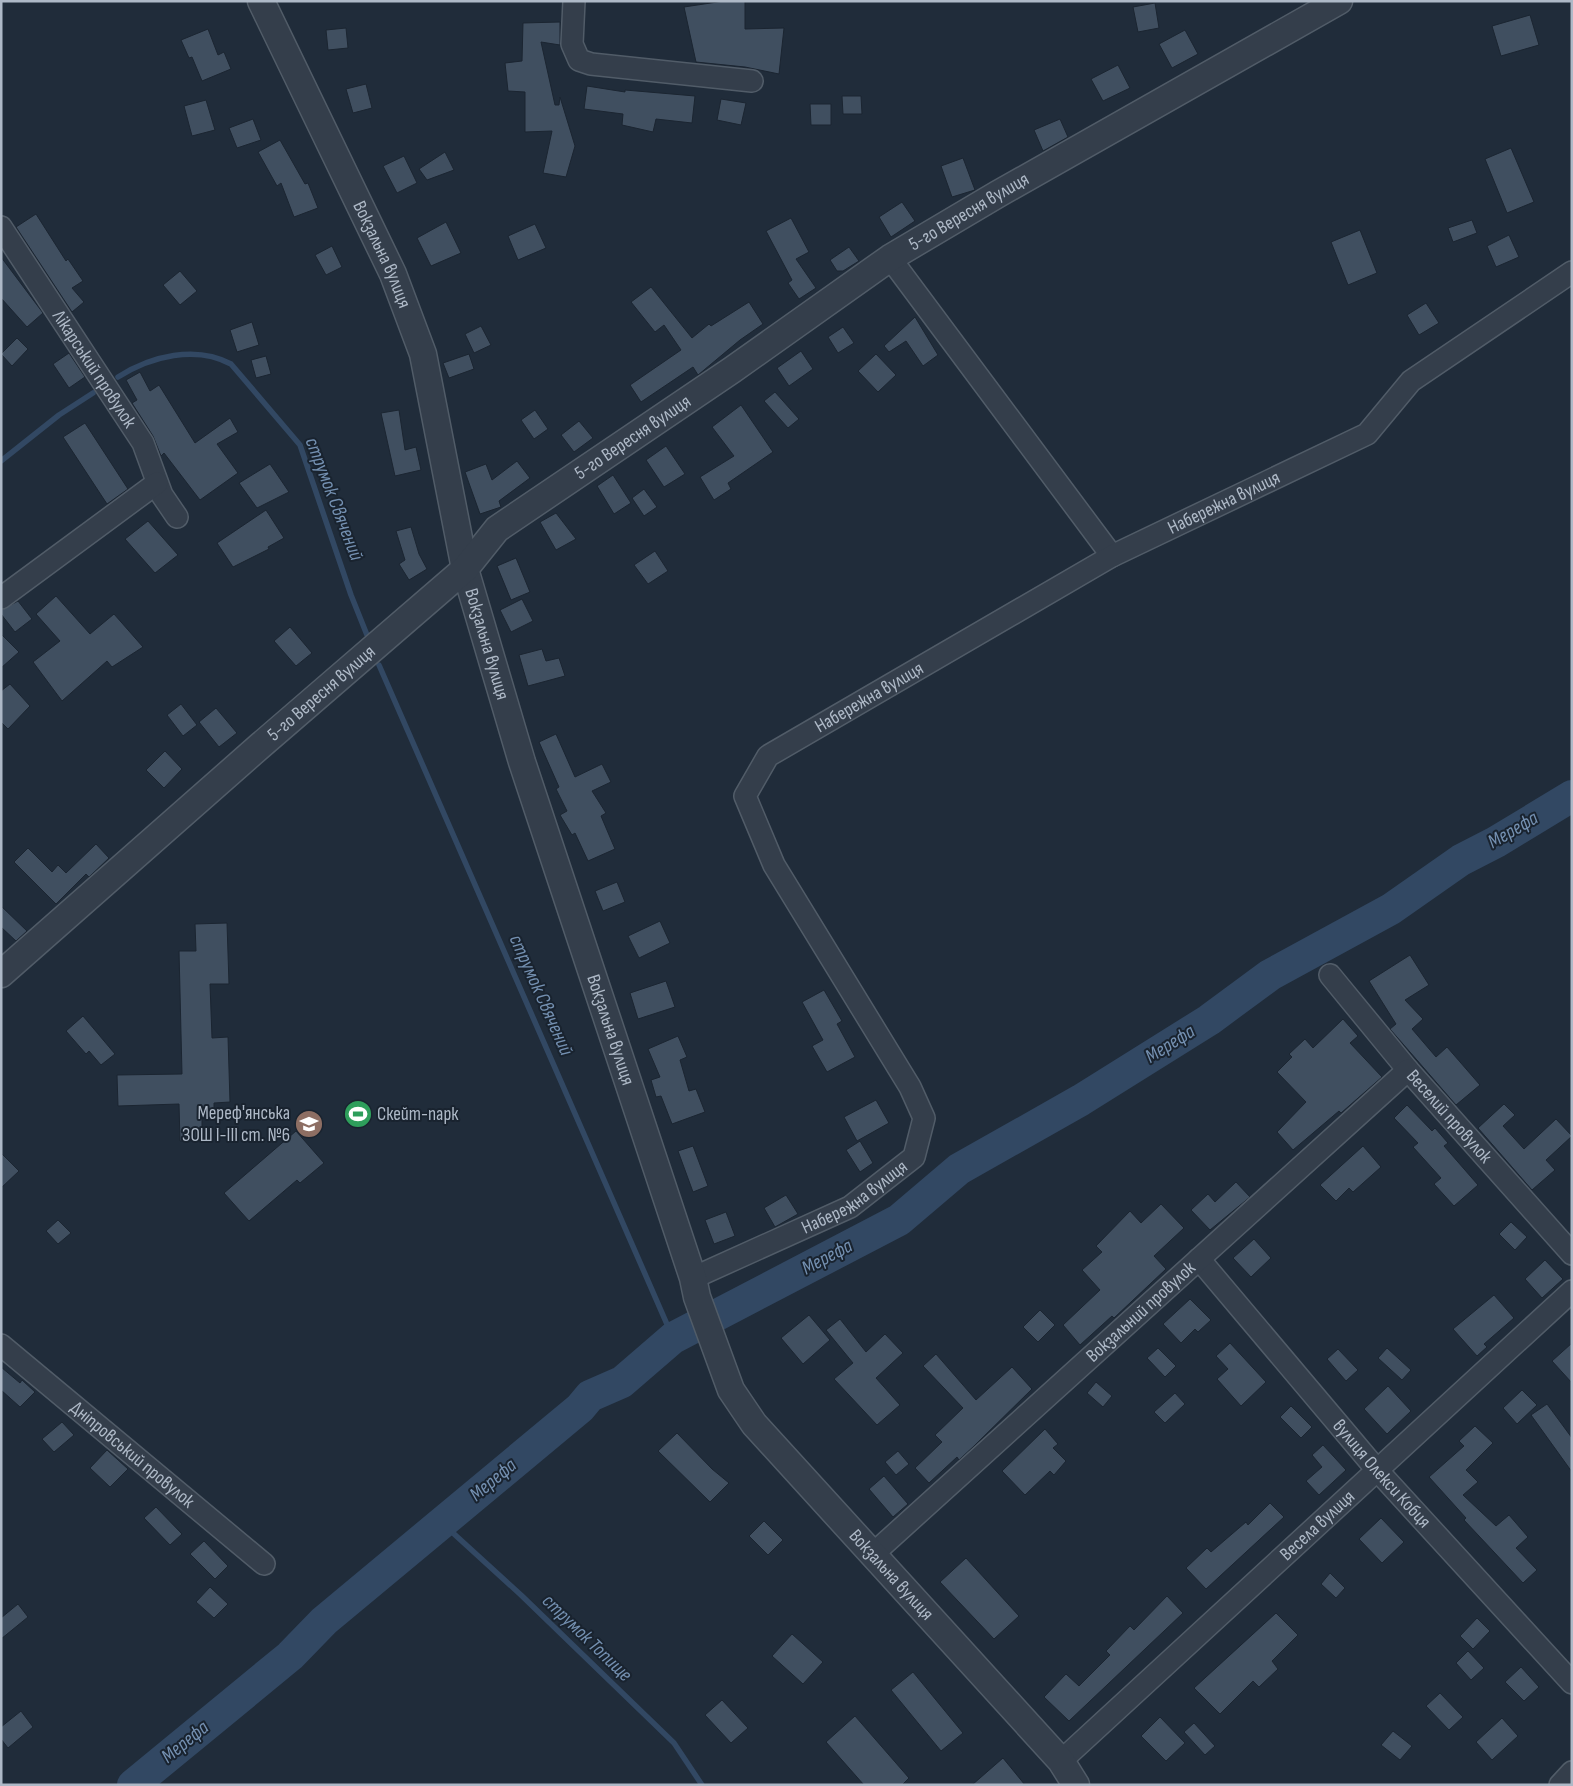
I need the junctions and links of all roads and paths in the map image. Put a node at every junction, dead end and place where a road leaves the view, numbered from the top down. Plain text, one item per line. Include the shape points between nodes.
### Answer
1 (261, 1) edge
2 (574, 1) edge
3 (1339, 1) edge
4 (752, 81) dead end
5 (1, 227) edge
6 (890, 258) junction
7 (1572, 272) edge
8 (157, 483) junction
9 (177, 517) dead end
10 (1112, 556) junction
11 (465, 569) junction
12 (1, 598) edge
13 (1, 974) edge
14 (1330, 975) dead end
15 (1408, 1070) junction
16 (1572, 1254) edge
17 (1199, 1259) junction
18 (695, 1287) junction
19 (1572, 1291) edge
20 (1, 1344) edge
21 (1377, 1470) junction
22 (873, 1554) junction
23 (264, 1564) dead end
24 (1572, 1683) edge
25 (1061, 1761) junction
26 (1572, 1772) edge
27 (1076, 1785) edge
28 (1560, 1785) edge

1 - 11 street, Вокзальна вулиця via 393,274 423,354
2 - 4 street via 572,44 579,60 591,64
3 - 6 street, 5-го Вересня вулиця
5 - 8 street, Лікарський провулок via 143,443
6 - 10 street
6 - 11 street, 5-го Вересня вулиця via 732,370 497,529
7 - 10 street, Набережна вулиця via 1411,381 1367,434
8 - 9 street, Лікарський провулок
8 - 12 street
10 - 18 street, Набережна вулиця via 768,756 745,796 771,857 910,1087 924,1118 914,1157 850,1207
11 - 13 street, 5-го Вересня вулиця
11 - 18 street, Вокзальна вулиця via 522,762
14 - 15 street, Веселий провулок
15 - 16 street, Веселий провулок
15 - 17 street, Вокзальний провулок
17 - 21 street, вулиця Олекси Кобця
17 - 22 street, Вокзальний провулок
18 - 22 street, Вокзальна вулиця via 731,1390 754,1424
19 - 21 street, Весела вулиця
20 - 23 street, Дніпровський провулок
21 - 24 street, вулиця Олекси Кобця
21 - 25 street, Весела вулиця
22 - 25 street, Вокзальна вулиця
25 - 27 street, Вокзальна вулиця
26 - 28 street

